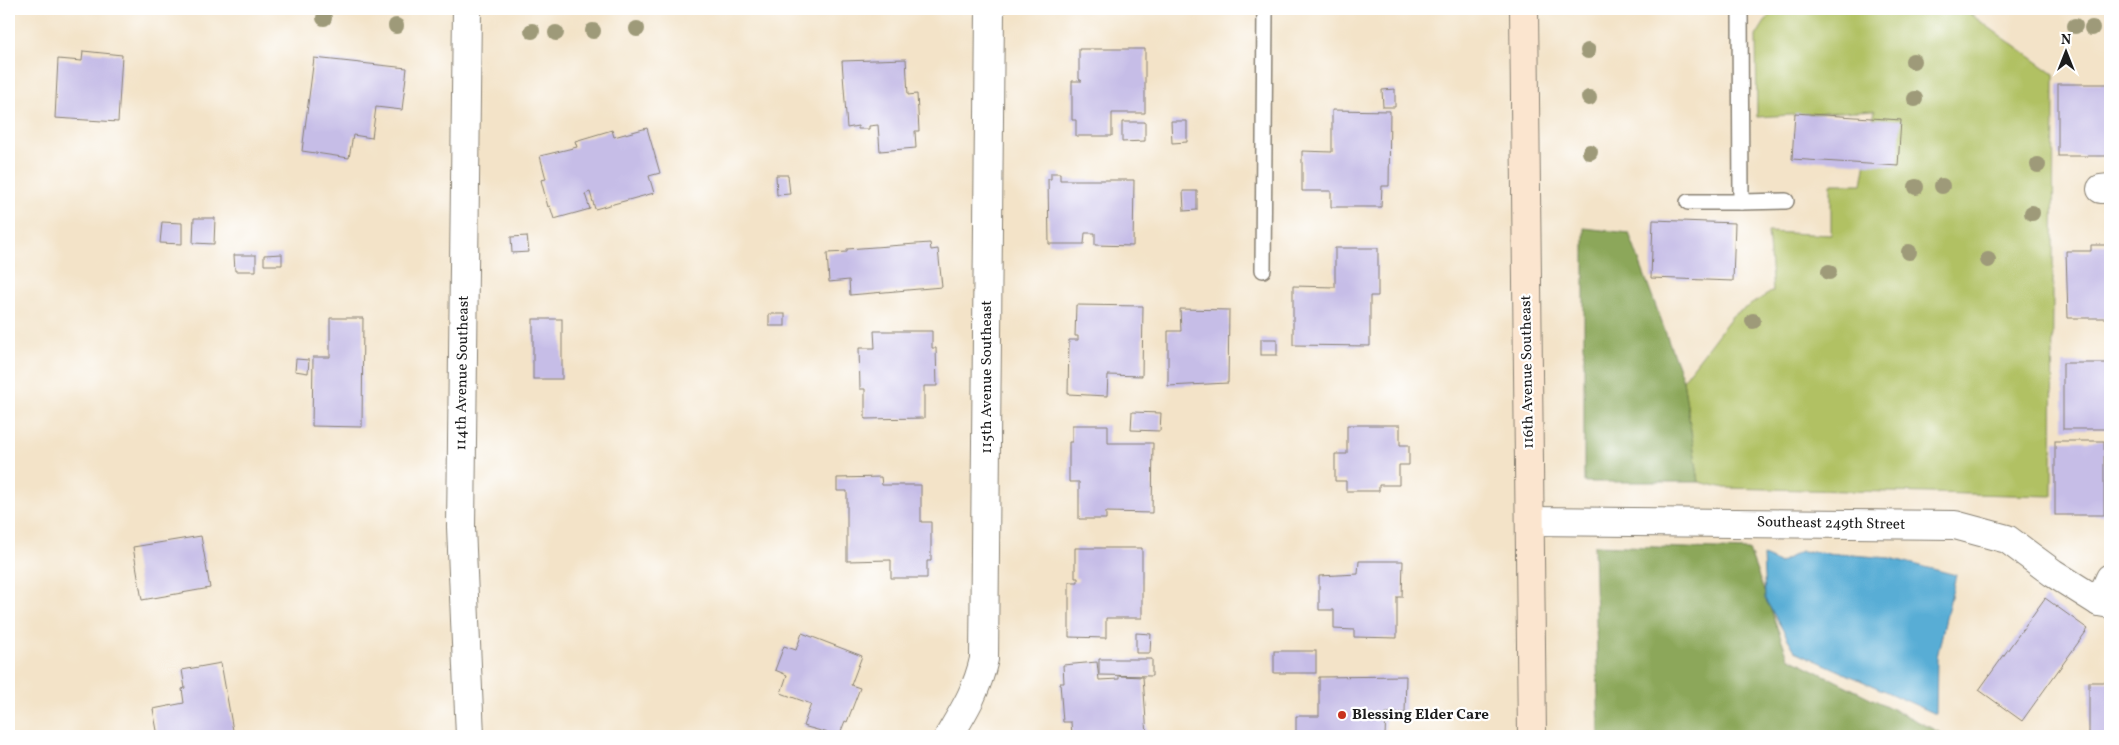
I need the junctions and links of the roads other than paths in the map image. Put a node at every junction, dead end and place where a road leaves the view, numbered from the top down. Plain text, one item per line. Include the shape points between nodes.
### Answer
1 (467, 9) edge
2 (990, 9) edge
3 (1265, 9) edge
4 (1524, 9) edge
5 (1740, 9) edge
6 (1786, 201) dead end
7 (1688, 202) dead end
8 (1741, 202) junction
9 (1263, 270) dead end
10 (1530, 521) junction
11 (2110, 578) edge
12 (2105, 603) edge
13 (470, 736) edge
14 (949, 736) edge
15 (1532, 736) edge

1 - 13 street, 114th Avenue Southeast via 461,527
2 - 14 street, 115th Avenue Southeast via 984,659 979,682
3 - 9 lane
4 - 10 main road, 116th Avenue Southeast
5 - 8 lane
6 - 8 lane
7 - 8 lane
10 - 12 street, Southeast 249th Street via 1955,525 2007,539 2053,573
10 - 15 main road, 116th Avenue Southeast
11 - 12 street

